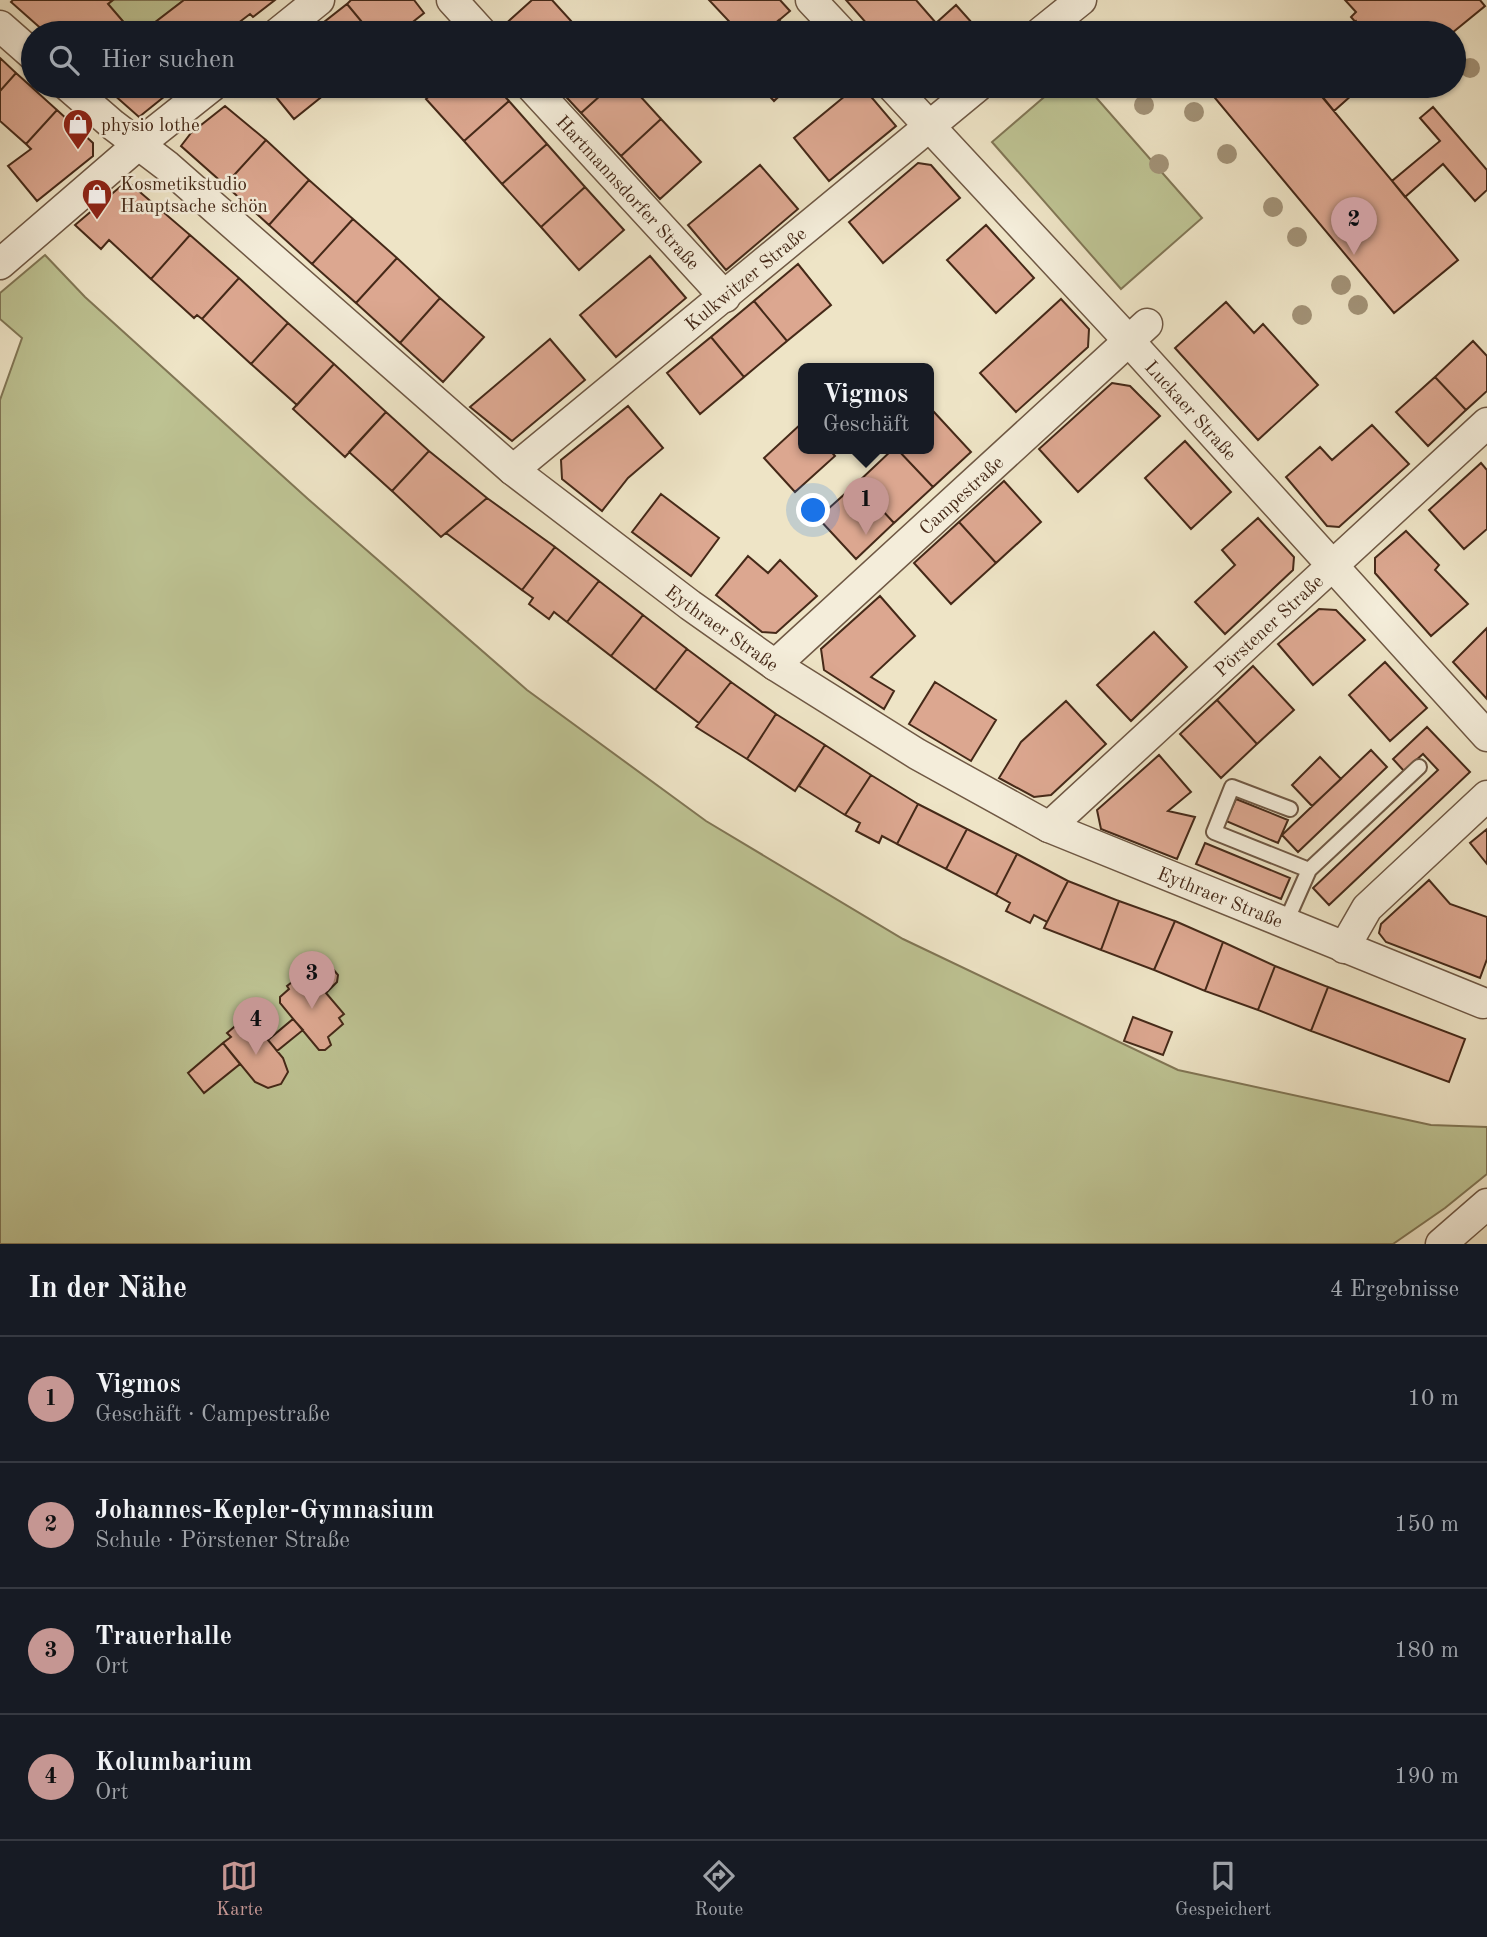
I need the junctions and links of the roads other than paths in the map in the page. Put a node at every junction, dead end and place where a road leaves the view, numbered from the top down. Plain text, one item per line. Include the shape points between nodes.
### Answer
1 (319, 0) edge
2 (452, 0) edge
3 (811, 0) edge
4 (1080, 0) edge
5 (293, 21) edge
6 (471, 21) edge
7 (831, 21) edge
8 (1055, 21) edge
9 (0, 26) edge
10 (21, 44) edge
11 (82, 98) edge
12 (197, 98) edge
13 (542, 98) edge
14 (903, 98) edge
15 (964, 98) edge
16 (930, 127) junction
17 (139, 145) junction
18 (0, 264) edge
19 (725, 297) junction
20 (1138, 333) junction
21 (1487, 424) edge
22 (513, 470) junction
23 (1332, 565) junction
24 (775, 665) junction
25 (1487, 736) edge
26 (1419, 767) dead end
27 (1487, 796) edge
28 (1290, 809) dead end
29 (1049, 827) junction
30 (1309, 870) junction
31 (1285, 924) junction
32 (1344, 948) junction
33 (1483, 1003) dead end
34 (1487, 1203) edge
35 (1441, 1244) edge

1 - 5 street
2 - 6 street
3 - 7 street
4 - 8 street
9 - 10 street
11 - 17 street, Eythraer Straße
12 - 17 street
13 - 19 street, Hartmannsdorfer Straße
14 - 16 street, Luckaer Straße
15 - 16 street, Kulkwitzer Straße
16 - 19 street, Kulkwitzer Straße
16 - 20 street, Luckaer Straße
17 - 18 street
17 - 22 street, Eythraer Straße
19 - 22 street, Kulkwitzer Straße
20 - 23 street, Luckaer Straße
20 - 24 street, Campestraße
21 - 23 street, Pörstener Straße
22 - 24 street, Eythraer Straße
23 - 25 street, Luckaer Straße
23 - 29 street, Pörstener Straße
24 - 29 street, Eythraer Straße via 917,754
26 - 30 lane
27 - 32 street via 1367,908
28 - 30 lane via 1232,787 1214,832
29 - 31 street, Eythraer Straße
30 - 31 lane
31 - 32 street, Eythraer Straße
32 - 33 street, Eythraer Straße
34 - 35 street

